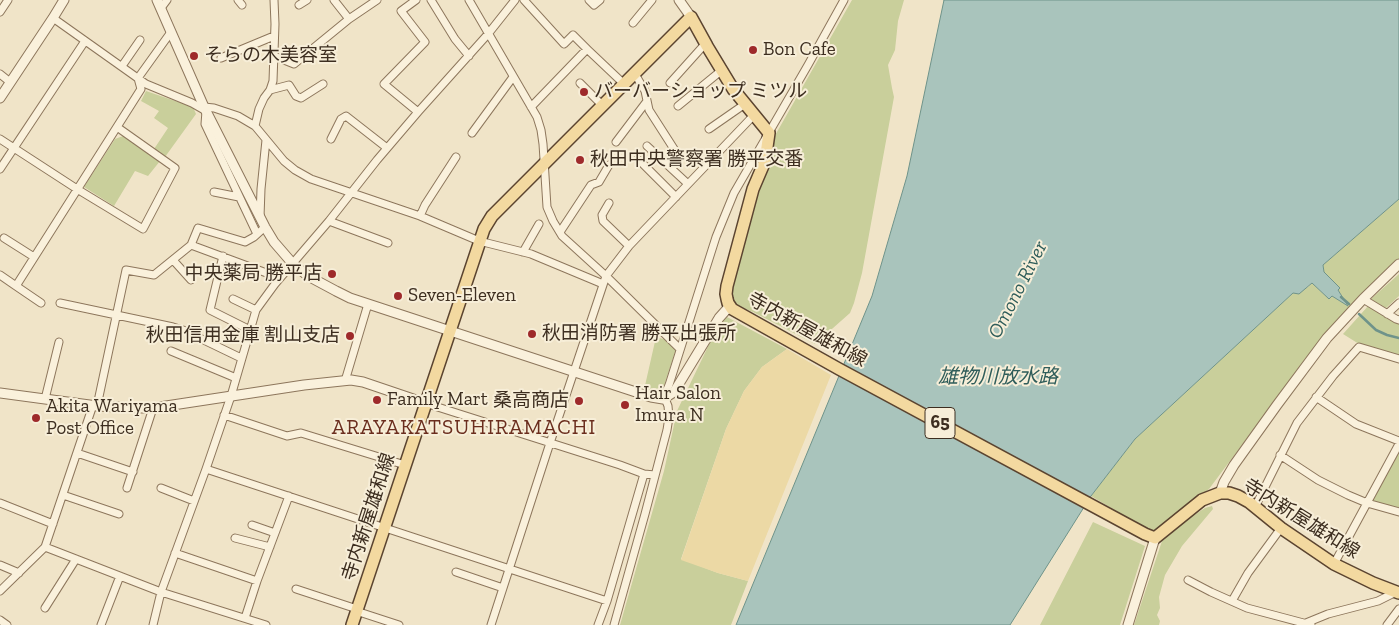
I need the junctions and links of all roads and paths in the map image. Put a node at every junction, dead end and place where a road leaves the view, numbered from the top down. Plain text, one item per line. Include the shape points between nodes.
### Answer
1 (8, 0) edge
2 (64, 0) edge
3 (274, 0) edge
4 (307, 0) edge
5 (334, 0) edge
6 (377, 0) edge
7 (416, 0) edge
8 (431, 0) edge
9 (469, 0) edge
10 (516, 0) edge
11 (524, 0) edge
12 (589, 0) edge
13 (600, 0) edge
14 (652, 0) edge
15 (679, 0) edge
16 (844, 0) edge
17 (164, 2) edge
18 (299, 6) dead end
19 (0, 12) edge
20 (691, 17) junction
21 (53, 18) junction
22 (349, 19) junction
23 (633, 23) dead end
24 (171, 32) junction
25 (488, 34) junction
26 (274, 36) junction
27 (140, 40) dead end
28 (85, 41) junction
29 (706, 44) junction
30 (587, 49) junction
31 (274, 56) junction
32 (469, 56) junction
33 (221, 58) dead end
34 (122, 66) junction
35 (722, 70) junction
36 (0, 74) edge
37 (635, 74) junction
38 (513, 77) junction
39 (138, 78) junction
40 (10, 82) junction
41 (580, 83) dead end
42 (670, 83) dead end
43 (323, 84) dead end
44 (624, 84) junction
45 (270, 90) junction
46 (0, 98) edge
47 (647, 101) junction
48 (745, 104) junction
49 (603, 106) junction
50 (678, 106) dead end
51 (531, 107) junction
52 (205, 109) junction
53 (418, 112) junction
54 (754, 115) junction
55 (255, 126) junction
56 (117, 127) junction
57 (710, 129) dead end
58 (472, 133) dead end
59 (769, 133) junction
60 (0, 139) edge
61 (331, 139) dead end
62 (266, 140) junction
63 (616, 142) dead end
64 (647, 146) dead end
65 (14, 147) junction
66 (387, 148) junction
67 (674, 149) dead end
68 (456, 157) dead end
69 (638, 159) dead end
70 (544, 165) junction
71 (609, 165) dead end
72 (0, 169) edge
73 (688, 184) junction
74 (77, 189) junction
75 (214, 192) dead end
76 (352, 193) junction
77 (239, 197) junction
78 (676, 197) junction
79 (609, 203) dead end
80 (420, 216) junction
81 (260, 218) junction
82 (329, 220) junction
83 (539, 224) dead end
84 (265, 227) junction
85 (560, 232) junction
86 (256, 234) junction
87 (4, 238) dead end
88 (479, 241) junction
89 (388, 243) dead end
90 (191, 245) junction
91 (629, 246) junction
92 (523, 252) junction
93 (223, 256) junction
94 (34, 257) junction
95 (173, 260) junction
96 (292, 264) junction
97 (1399, 264) edge
98 (0, 275) edge
99 (606, 276) junction
100 (280, 278) junction
101 (191, 280) dead end
102 (603, 284) junction
103 (16, 286) junction
104 (233, 299) dead end
105 (1363, 299) junction
106 (41, 303) dead end
107 (60, 303) dead end
108 (1399, 303) edge
109 (368, 304) junction
110 (733, 309) junction
111 (256, 310) junction
112 (117, 314) junction
113 (1387, 314) junction
114 (1399, 320) edge
115 (250, 330) junction
116 (449, 331) junction
117 (59, 342) dead end
118 (680, 349) junction
119 (171, 351) dead end
120 (239, 357) dead end
121 (1399, 359) edge
122 (574, 372) junction
123 (236, 378) junction
124 (345, 381) junction
125 (3, 393) edge
126 (230, 396) junction
127 (1316, 397) junction
128 (663, 398) junction
129 (45, 399) junction
130 (425, 403) junction
131 (95, 406) junction
132 (153, 408) junction
133 (224, 416) junction
134 (550, 443) junction
135 (1399, 443) edge
136 (77, 453) junction
137 (1280, 455) junction
138 (405, 464) junction
139 (206, 469) junction
140 (133, 472) junction
141 (644, 474) junction
142 (655, 475) junction
143 (127, 488) dead end
144 (161, 488) dead end
145 (1220, 493) junction
146 (63, 495) junction
147 (289, 496) junction
148 (194, 501) junction
149 (0, 503) edge
150 (1367, 503) junction
151 (1255, 507) junction
152 (1399, 512) edge
153 (119, 514) dead end
154 (53, 524) junction
155 (252, 525) dead end
156 (384, 528) junction
157 (1282, 528) junction
158 (275, 533) junction
159 (1150, 536) junction
160 (235, 538) dead end
161 (45, 547) junction
162 (270, 547) junction
163 (175, 553) junction
164 (76, 559) junction
165 (1334, 564) junction
166 (0, 565) edge
167 (509, 568) junction
168 (456, 572) dead end
169 (19, 573) junction
170 (120, 576) junction
171 (1188, 580) dead end
172 (257, 581) junction
173 (503, 588) junction
174 (296, 589) dead end
175 (0, 591) edge
176 (161, 592) junction
177 (1397, 593) edge
178 (607, 601) junction
179 (1232, 602) junction
180 (45, 608) dead end
181 (1399, 609) edge
182 (357, 610) junction
183 (245, 618) junction
184 (0, 620) edge
185 (1308, 624) edge
186 (6, 625) edge
187 (101, 625) edge
188 (153, 625) edge
189 (264, 625) edge
190 (352, 625) edge
191 (398, 625) edge
192 (491, 625) edge
193 (598, 625) edge
194 (614, 625) edge
195 (1128, 625) edge
196 (1387, 625) edge

1 - 19 street
2 - 21 street
3 - 26 street
4 - 18 street
5 - 22 street
6 - 22 street
7 - 53 street via 401,11 425,42 384,84
8 - 32 street
9 - 25 street
10 - 25 street
11 - 30 street via 564,44 573,35
12 - 13 street via 594,5
14 - 23 street
15 - 20 street
16 - 59 street
17 - 24 street
20 - 29 main road
20 - 37 main road, 寺内新屋雄和線
21 - 28 street
21 - 40 street
22 - 31 street via 294,64
24 - 39 street
24 - 52 street
25 - 32 street
25 - 38 street
26 - 31 street
26 - 33 street
27 - 34 street
28 - 34 street
28 - 65 street
29 - 35 main road
29 - 42 street
30 - 44 street
30 - 51 street
31 - 45 street
32 - 53 street
34 - 39 street
35 - 48 main road
35 - 50 street
36 - 40 street
37 - 44 main road, 寺内新屋雄和線
37 - 47 street
38 - 51 street
38 - 58 street
39 - 52 street
39 - 56 street via 142,89
40 - 46 street
41 - 49 street
43 - 45 street via 301,98 289,85
44 - 49 main road, 寺内新屋雄和線
45 - 55 street
47 - 63 street
47 - 67 street via 649,110
48 - 54 main road
48 - 57 street
49 - 70 main road, 寺内新屋雄和線
51 - 70 street via 541,130
52 - 55 street via 214,108 238,116
52 - 77 street via 205,124
52 - 81 street
53 - 66 street
54 - 59 main road
54 - 73 street
55 - 62 street
56 - 74 street
56 - 74 street via 175,168 144,229
59 - 110 main road, 寺内新屋雄和線 via 765,161 753,190 727,286 726,294
59 - 118 street via 734,193 716,237
60 - 65 street
61 - 66 street via 341,119 346,116
62 - 76 street via 294,170
62 - 81 street
64 - 73 street
65 - 72 street
65 - 74 street
66 - 76 street
68 - 80 street
69 - 78 street
70 - 85 street via 547,207
70 - 88 main road, 寺内新屋雄和線 via 492,216
71 - 85 street
73 - 78 street
74 - 94 street
75 - 77 street
76 - 80 street
76 - 82 street
77 - 86 street
78 - 91 street
79 - 91 street via 602,215 603,221
80 - 88 street
81 - 84 street
82 - 89 street
82 - 96 street
83 - 92 street
84 - 86 street
84 - 96 street
85 - 99 street
86 - 90 street via 245,242 198,228
87 - 94 street
88 - 92 street
88 - 116 main road, 寺内新屋雄和線
90 - 93 street
90 - 95 street
91 - 99 street
92 - 102 street
93 - 100 street
93 - 115 street via 210,310
94 - 103 street
95 - 101 street
95 - 112 street via 154,275 126,270
96 - 100 street
96 - 109 street via 336,291
97 - 105 street
98 - 103 street
99 - 102 street
99 - 118 street
100 - 111 street
102 - 122 street
103 - 106 street
104 - 111 street
105 - 113 street
105 - 145 street via 1327,338 1277,405 1234,465
107 - 112 street
108 - 113 street
109 - 116 street
109 - 124 street
110 - 128 street via 727,309 719,318 674,392
110 - 159 main road, 寺内新屋雄和線 / 65
111 - 115 street
112 - 120 street via 183,330
112 - 131 street
113 - 114 street
115 - 123 street
116 - 122 street
116 - 130 main road, 寺内新屋雄和線
117 - 129 street
118 - 128 street
119 - 123 street
121 - 127 street via 1360,347
122 - 128 street
122 - 134 street
123 - 126 street
124 - 126 street
124 - 130 street via 363,382
125 - 129 street
126 - 132 street
126 - 133 street
127 - 135 street via 1356,424
127 - 137 street
128 - 142 street via 669,417
129 - 131 street
130 - 134 street
130 - 138 main road, 寺内新屋雄和線
131 - 132 street
131 - 136 street
132 - 140 street
133 - 138 street via 287,436 301,433
133 - 139 street
134 - 141 street
134 - 167 street
135 - 150 street
136 - 140 street
136 - 146 street
137 - 150 street via 1318,480
137 - 151 street
138 - 156 main road, 寺内新屋雄和線
139 - 147 street
139 - 148 street
140 - 143 street
141 - 142 street
141 - 178 street
142 - 194 street
144 - 148 street
145 - 151 main road, 寺内新屋雄和線 via 1238,496
145 - 159 main road, 寺内新屋雄和線 via 1202,500
146 - 153 street
146 - 154 street
147 - 156 street
147 - 158 street
148 - 163 street
149 - 154 street
150 - 152 street
150 - 165 street
151 - 157 main road, 寺内新屋雄和線
154 - 161 street
155 - 158 street
156 - 167 street
156 - 182 main road, 寺内新屋雄和線
157 - 165 main road, 寺内新屋雄和線
157 - 179 street via 1248,573
158 - 162 street
159 - 195 street
160 - 162 street
161 - 164 street
161 - 169 street
162 - 172 street
163 - 172 street
163 - 176 street
164 - 170 street
164 - 180 street
165 - 177 main road, 寺内新屋雄和線
166 - 169 street
167 - 173 street
167 - 178 street
168 - 173 street
169 - 175 street
170 - 176 street
170 - 187 street
171 - 179 street
172 - 183 street
173 - 192 street
174 - 182 street
176 - 183 street
176 - 188 street
177 - 185 street via 1328,614
178 - 193 street
179 - 185 street
181 - 196 street
182 - 190 main road, 寺内新屋雄和線
182 - 191 street
183 - 189 street
184 - 186 street

